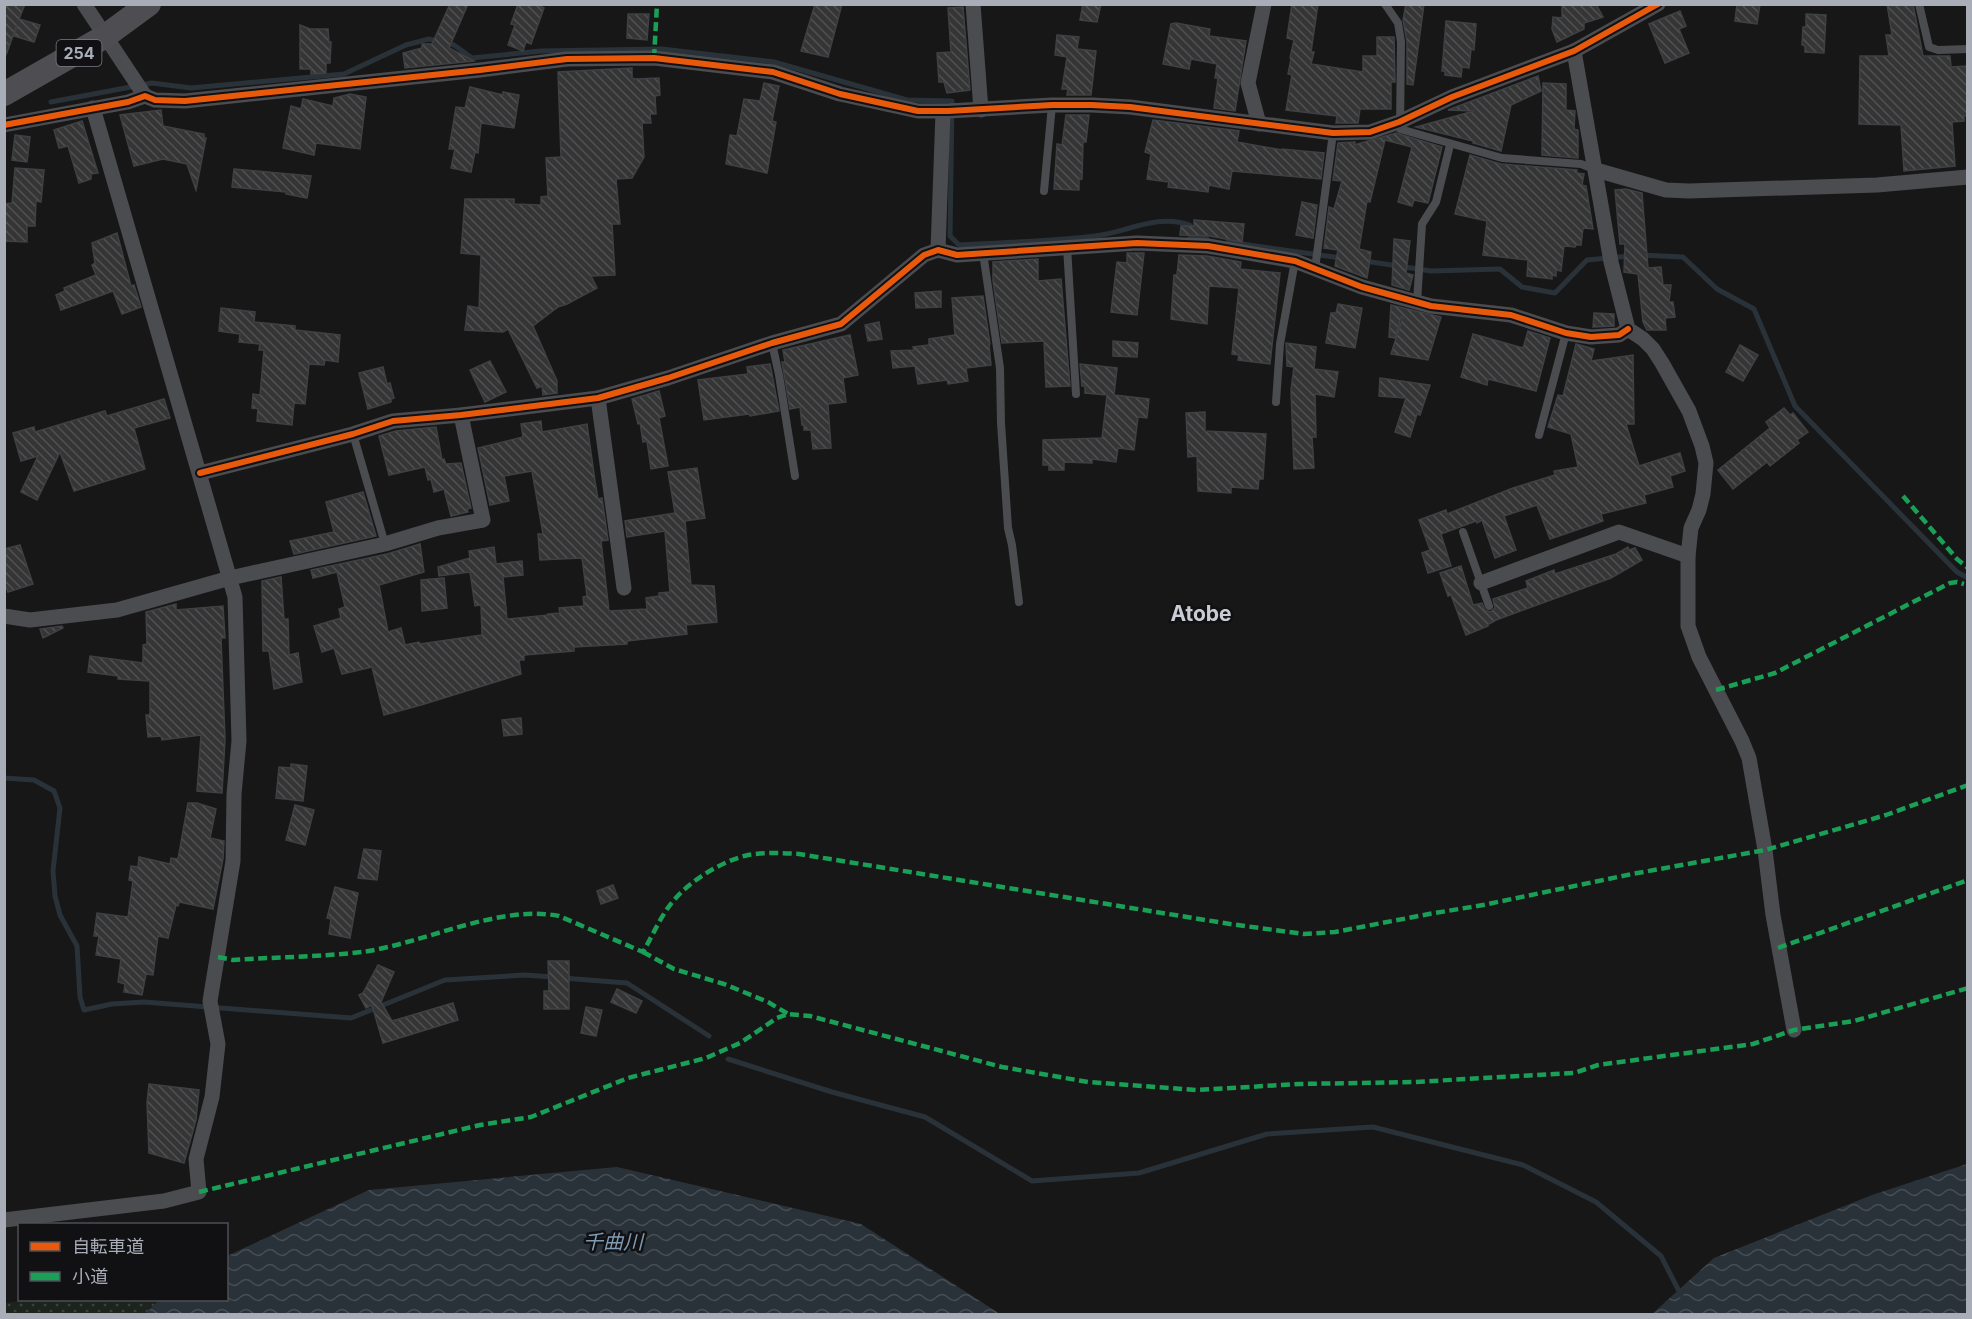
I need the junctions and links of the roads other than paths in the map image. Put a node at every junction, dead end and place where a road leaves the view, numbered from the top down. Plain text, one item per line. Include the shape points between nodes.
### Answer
1 (84, 4) edge
2 (149, 4) edge
3 (973, 4) edge
4 (1264, 4) edge
5 (1385, 4) edge
6 (1658, 4) edge
7 (1919, 4) edge
8 (105, 37) junction
9 (1968, 49) edge
10 (1574, 51) junction
11 (4, 94) edge
12 (145, 96) junction
13 (1052, 105) junction
14 (93, 108) junction
15 (981, 110) junction
16 (951, 111) junction
17 (1399, 122) junction
18 (1259, 124) junction
19 (4, 125) edge
20 (1333, 133) junction
21 (1450, 145) junction
22 (1596, 170) junction
23 (1968, 177) edge
24 (1044, 191) dead end
25 (1067, 247) junction
26 (938, 250) junction
27 (983, 253) junction
28 (1295, 261) junction
29 (1316, 265) junction
30 (1417, 302) junction
31 (1628, 329) junction
32 (1566, 333) junction
33 (772, 343) junction
34 (1076, 394) dead end
35 (598, 398) junction
36 (1276, 402) dead end
37 (461, 415) junction
38 (353, 434) junction
39 (1539, 435) dead end
40 (200, 472) junction
41 (795, 476) dead end
42 (1463, 532) dead end
43 (385, 544) junction
44 (1688, 556) junction
45 (230, 578) junction
46 (1481, 583) junction
47 (624, 588) dead end
48 (1019, 602) dead end
49 (1489, 606) dead end
50 (4, 616) edge
51 (1794, 1030) dead end
52 (4, 1220) edge

1 - 8 street
2 - 8 highway, 254
3 - 15 street
4 - 18 street via 1248,83
5 - 17 lane via 1398,23 1401,42
6 - 10 street
7 - 9 lane via 1929,47
8 - 11 highway, 254
8 - 12 street
10 - 17 street via 1452,97
10 - 22 street
12 - 14 street
12 - 16 street via 185,100 567,59 654,58 773,72 894,107
13 - 15 street
13 - 18 street via 1130,107
13 - 24 lane
14 - 19 street
14 - 40 street
15 - 16 street
16 - 26 street
17 - 20 street via 1370,132
17 - 21 lane via 1404,132
18 - 20 street
20 - 29 lane
21 - 22 lane via 1502,158 1581,164
21 - 30 lane via 1436,202 1422,224
22 - 23 street via 1666,190 1689,191 1877,185
22 - 31 street via 1610,256
25 - 27 street
25 - 28 street via 1137,243 1208,246
25 - 34 lane
26 - 27 street via 957,255
26 - 33 street via 924,255 841,324
27 - 48 lane via 1000,368 1008,528
28 - 29 street
28 - 36 lane via 1280,344
29 - 30 street via 1362,287
30 - 32 street via 1511,315
31 - 32 street via 1619,335 1591,337
31 - 44 street via 1653,349 1662,363 1689,411 1702,446 1706,463 1703,494 1690,528
32 - 39 lane
33 - 35 street
33 - 41 lane
35 - 37 street
35 - 47 street
37 - 38 street via 393,421
37 - 43 street via 483,520
38 - 40 street
38 - 43 lane
40 - 45 street
42 - 46 lane
43 - 45 street
44 - 46 street via 1619,532
44 - 51 street via 1688,626 1699,657 1749,758
45 - 50 street via 117,610 30,620
45 - 52 street via 235,597 239,741 233,861 210,1001 218,1044 216,1076 196,1159 199,1192 164,1201
46 - 49 lane

